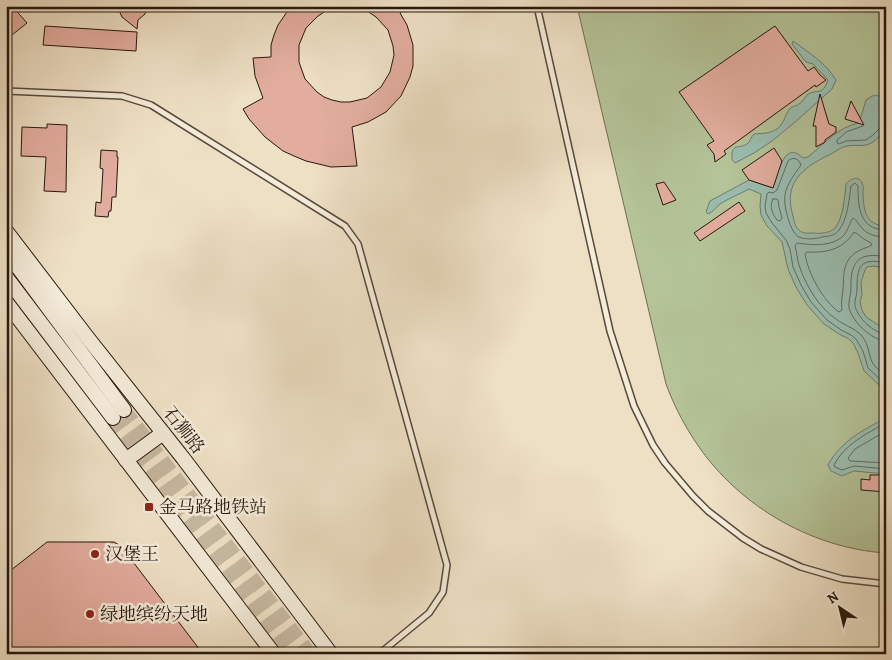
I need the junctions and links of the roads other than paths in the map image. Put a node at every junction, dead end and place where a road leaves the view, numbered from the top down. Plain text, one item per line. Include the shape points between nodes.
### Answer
1 (537, 6) edge
2 (6, 91) edge
3 (6, 231) edge
4 (6, 251) edge
5 (6, 277) edge
6 (6, 302) edge
7 (162, 433) junction
8 (126, 460) junction
9 (886, 584) edge
10 (274, 654) edge
11 (331, 654) edge
12 (379, 654) edge

1 - 9 lane via 610,331 634,406 653,445 678,480 703,506 761,549 794,564 842,579
2 - 12 lane via 122,96 150,105 345,226 358,244 447,565 443,592 429,613
3 - 7 street, 石狮路
4 - 5 street via 119,414
6 - 8 street
7 - 8 street
7 - 11 street, 石狮路
8 - 10 street

